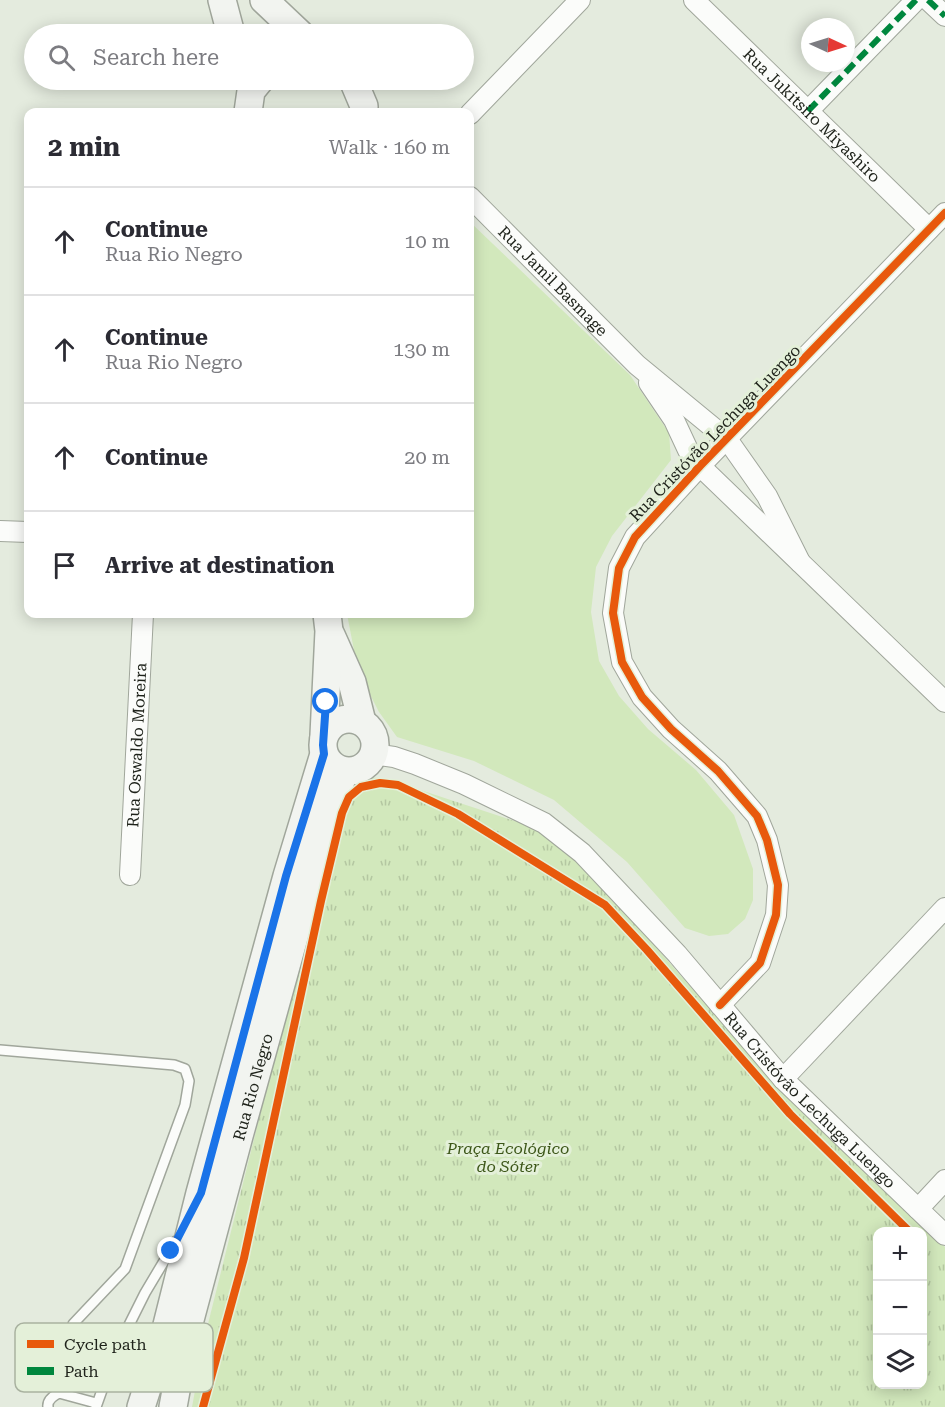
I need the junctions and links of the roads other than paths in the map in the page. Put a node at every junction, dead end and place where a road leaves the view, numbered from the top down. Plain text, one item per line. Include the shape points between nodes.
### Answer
1 (222, 0) edge
2 (264, 0) edge
3 (580, 0) edge
4 (694, 0) edge
5 (916, 0) edge
6 (928, 0) edge
7 (945, 16) edge
8 (228, 24) edge
9 (289, 24) edge
10 (358, 90) edge
11 (366, 108) edge
12 (474, 110) edge
13 (808, 111) junction
14 (474, 201) edge
15 (945, 213) edge
16 (929, 230) junction
17 (636, 365) junction
18 (727, 439) junction
19 (700, 466) junction
20 (0, 531) edge
21 (24, 532) edge
22 (800, 562) junction
23 (143, 618) edge
24 (328, 622) edge
25 (945, 702) edge
26 (362, 722) junction
27 (331, 753) junction
28 (373, 754) junction
29 (129, 875) dead end
30 (945, 908) edge
31 (720, 1005) junction
32 (0, 1050) edge
33 (783, 1079) junction
34 (945, 1180) edge
35 (201, 1193) junction
36 (918, 1209) junction
37 (945, 1235) edge
38 (74, 1323) edge
39 (130, 1323) edge
40 (168, 1323) edge
41 (189, 1323) edge
42 (146, 1392) edge
43 (176, 1392) edge
44 (96, 1405) edge
45 (48, 1407) edge
46 (141, 1407) edge
47 (173, 1407) edge

1 - 8 main road
2 - 9 main road
3 - 12 street
4 - 13 street, Rua Jukitsiro Miyashiro
5 - 13 street
6 - 7 street
10 - 11 main road
13 - 16 street, Rua Jukitsiro Miyashiro
14 - 17 street, Rua Jamil Basmage
15 - 16 street, Rua Cristóvão Lechuga Luengo
16 - 18 street, Rua Cristóvão Lechuga Luengo
17 - 18 street, Rua Jamil Basmage
17 - 19 street, Rua Jamil Basmage
18 - 19 street, Rua Cristóvão Lechuga Luengo
18 - 22 street, Rua Jamil Basmage via 767,496
19 - 22 street, Rua Jamil Basmage
19 - 31 street, Rua Cristóvão Lechuga Luengo via 635,537 619,568 613,613 622,662 642,697 670,729 718,771 757,816 767,840 777,885 776,915 760,963
20 - 21 street
22 - 25 street, Rua Jamil Basmage
23 - 29 street, Rua Oswaldo Moreira
24 - 26 main road, Rua Rio Negro via 352,682
24 - 27 main road, Rua Rio Negro
26 - 27 main road via 344,719 329,728
26 - 28 main road, Rua Rio Negro via 374,736
27 - 28 main road via 353,771 362,768
27 - 35 main road, Rua Rio Negro via 286,876
27 - 41 main road, Rua Rio Negro via 309,883
28 - 31 street via 415,764 544,823 582,853
30 - 33 street
31 - 33 street, Rua Cristóvão Lechuga Luengo
32 - 38 lane via 174,1065 185,1069 189,1081 185,1105 125,1269
33 - 36 street, Rua Cristóvão Lechuga Luengo
34 - 36 street
35 - 39 lane
35 - 40 main road, Rua Rio Negro
36 - 37 street, Rua Cristóvão Lechuga Luengo
42 - 46 main road, Rua Rio Negro
43 - 47 main road, Rua Rio Negro
44 - 45 lane via 59,1394 52,1397

